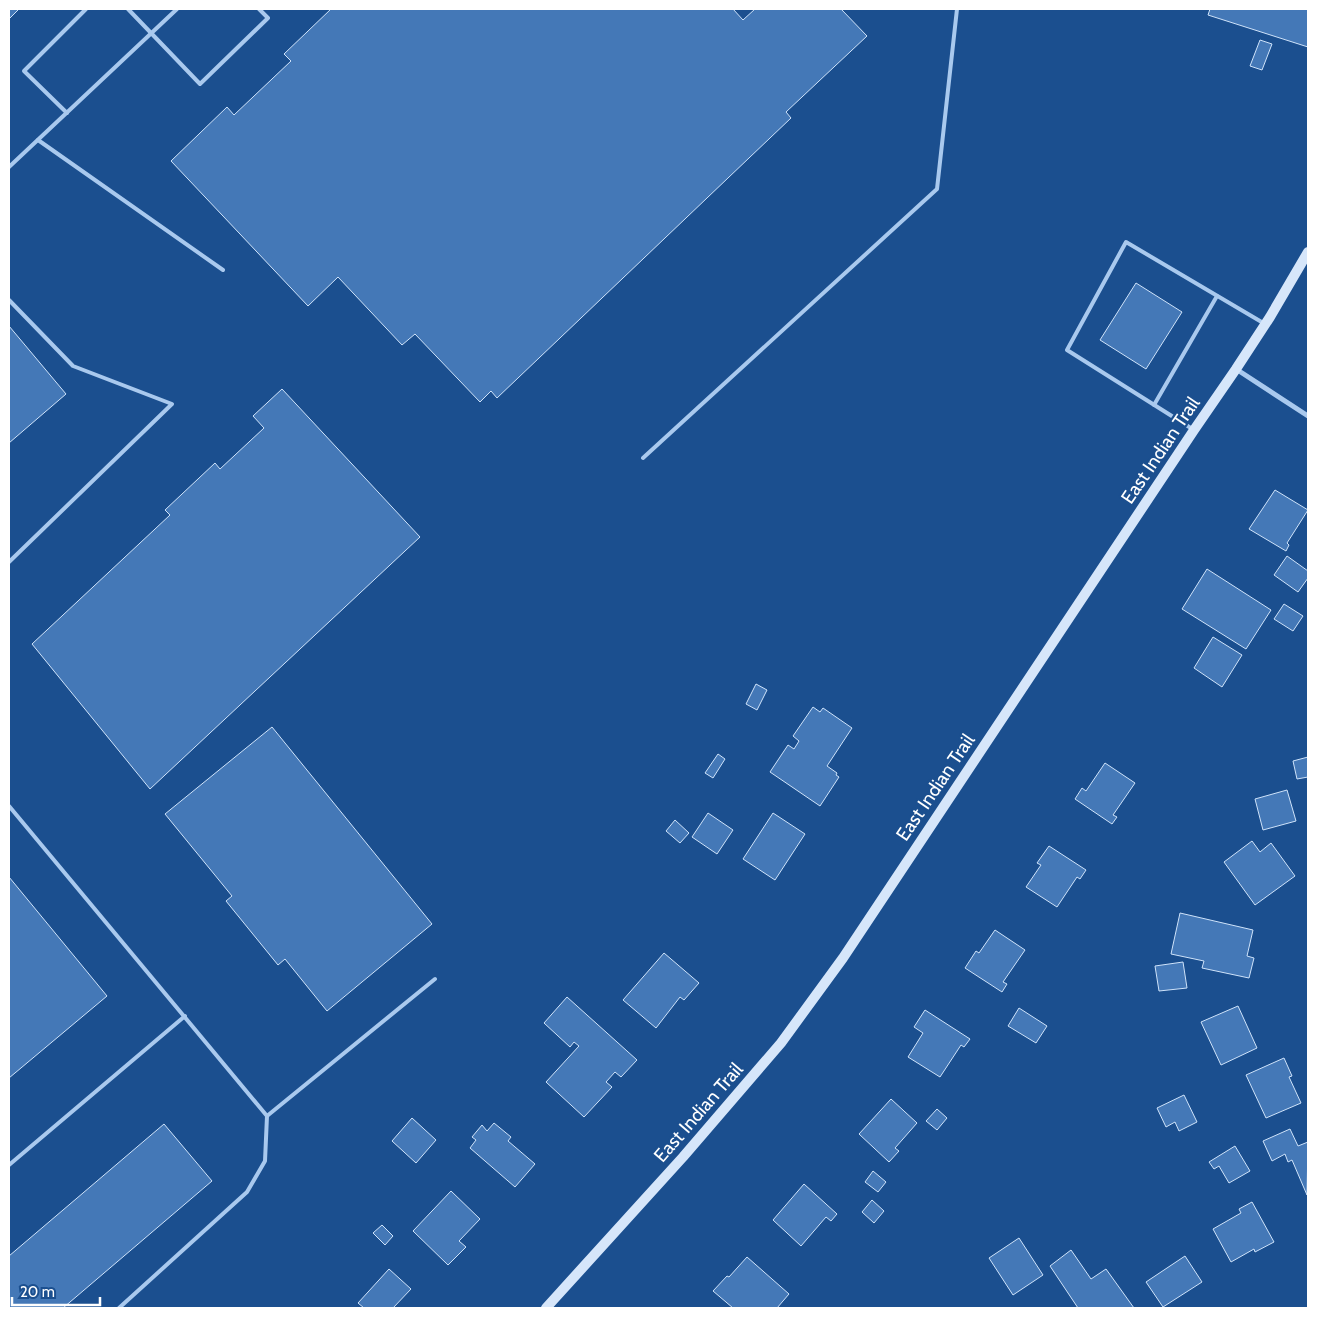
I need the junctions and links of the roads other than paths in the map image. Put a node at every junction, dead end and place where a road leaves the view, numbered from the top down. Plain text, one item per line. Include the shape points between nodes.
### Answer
1 (86, 9) edge
2 (128, 9) edge
3 (177, 9) edge
4 (259, 9) edge
5 (957, 9) edge
6 (152, 33) junction
7 (67, 113) junction
8 (38, 140) junction
9 (9, 167) edge
10 (1308, 252) edge
11 (223, 270) dead end
12 (1217, 296) junction
13 (9, 300) edge
14 (1265, 324) junction
15 (1236, 369) junction
16 (1154, 405) junction
17 (1308, 416) edge
18 (1194, 430) junction
19 (644, 458) dead end
20 (9, 562) edge
21 (9, 806) edge
22 (435, 979) dead end
23 (184, 1016) junction
24 (267, 1116) junction
25 (9, 1165) edge
26 (119, 1308) edge
27 (546, 1308) edge

1 - 7 lane via 24,71
2 - 6 lane
3 - 6 lane
4 - 6 lane via 268,18 200,84
5 - 19 lane via 937,189
6 - 7 lane
7 - 8 lane
8 - 9 lane
8 - 11 lane
10 - 14 main road, East Indian Trail
12 - 14 lane
12 - 16 lane
12 - 16 lane via 1126,242 1067,350
13 - 20 lane via 73,366 172,404
14 - 15 main road, East Indian Trail
15 - 17 street
15 - 18 main road, East Indian Trail
16 - 18 lane
18 - 27 main road, East Indian Trail via 842,958 781,1043
21 - 23 lane
22 - 24 lane
23 - 24 lane
23 - 25 lane
24 - 26 lane via 265,1162 247,1192

